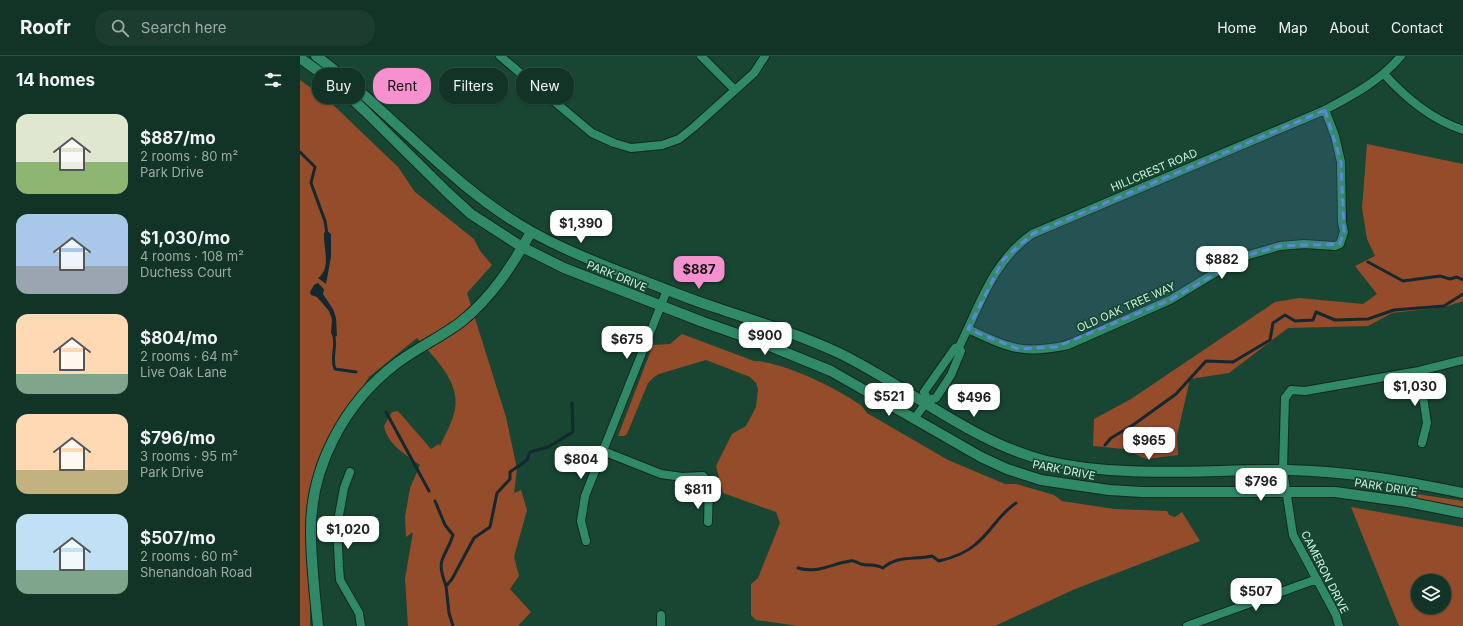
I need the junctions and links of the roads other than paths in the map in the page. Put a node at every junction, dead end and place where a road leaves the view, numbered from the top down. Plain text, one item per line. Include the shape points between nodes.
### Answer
1 (316, 56) edge
2 (500, 56) edge
3 (701, 56) edge
4 (765, 56) edge
5 (1401, 56) edge
6 (300, 58) edge
7 (1384, 74) junction
8 (735, 90) junction
9 (1325, 110) junction
10 (1463, 130) edge
11 (531, 232) junction
12 (522, 247) junction
13 (667, 290) junction
14 (660, 305) junction
15 (968, 329) junction
16 (959, 347) junction
17 (1463, 360) edge
18 (942, 365) junction
19 (952, 371) junction
20 (1419, 371) junction
21 (926, 402) junction
22 (914, 419) junction
23 (1422, 443) dead end
24 (603, 451) junction
25 (350, 472) dead end
26 (1283, 475) junction
27 (1285, 491) junction
28 (1463, 492) edge
29 (1463, 513) edge
30 (708, 522) dead end
31 (586, 540) dead end
32 (1317, 579) junction
33 (661, 615) dead end
34 (318, 626) edge
35 (361, 626) edge
36 (661, 626) edge
37 (1187, 626) edge
38 (1339, 626) edge

1 - 11 street, PARK DRIVE via 470,190 504,216
2 - 8 street via 592,133 631,148 662,145 679,139
3 - 8 street
4 - 8 street via 754,73
5 - 7 street, HILLCREST ROAD
6 - 12 street, PARK DRIVE via 336,84 471,214
7 - 9 street, HILLCREST ROAD via 1363,90
7 - 10 street via 1408,98 1432,116
9 - 15 street, HILLCREST ROAD via 1032,234 1003,260
9 - 15 street, OLD OAK TREE WAY via 1341,162 1344,232 1340,244 1280,246 1249,255 1170,300 1056,347 1031,351 1018,349 997,343
11 - 12 street
11 - 13 street, PARK DRIVE via 563,248
12 - 14 street, PARK DRIVE via 564,268
12 - 34 street via 504,277 475,309 460,322 397,363 374,383 353,408 332,442 319,477 312,514 312,554
13 - 14 street
13 - 21 street, PARK DRIVE via 815,343
14 - 22 street, PARK DRIVE via 808,361
14 - 24 street
15 - 16 street, HILLCREST ROAD
16 - 18 street, HILLCREST ROAD via 955,348
16 - 19 street, HILLCREST ROAD via 961,351
17 - 20 street
18 - 19 street
18 - 21 street, HILLCREST ROAD via 924,392
19 - 21 street, HILLCREST ROAD via 936,398
20 - 23 street via 1427,423
20 - 26 street, CAMERON DRIVE via 1305,391 1291,390 1283,404
21 - 22 street
21 - 26 street, PARK DRIVE via 1014,451 1046,461 1110,471
22 - 27 street, PARK DRIVE via 981,457 1041,480 1142,492
24 - 30 street via 661,474 703,476 709,485
24 - 31 street via 582,509 581,521
25 - 35 street via 337,526 338,554 340,580 359,612
26 - 27 street, CAMERON DRIVE
26 - 28 street, PARK DRIVE via 1337,472
27 - 29 street, PARK DRIVE via 1335,492 1368,496
27 - 32 street, CAMERON DRIVE via 1293,535
32 - 37 street
32 - 38 street, CAMERON DRIVE
33 - 36 street

